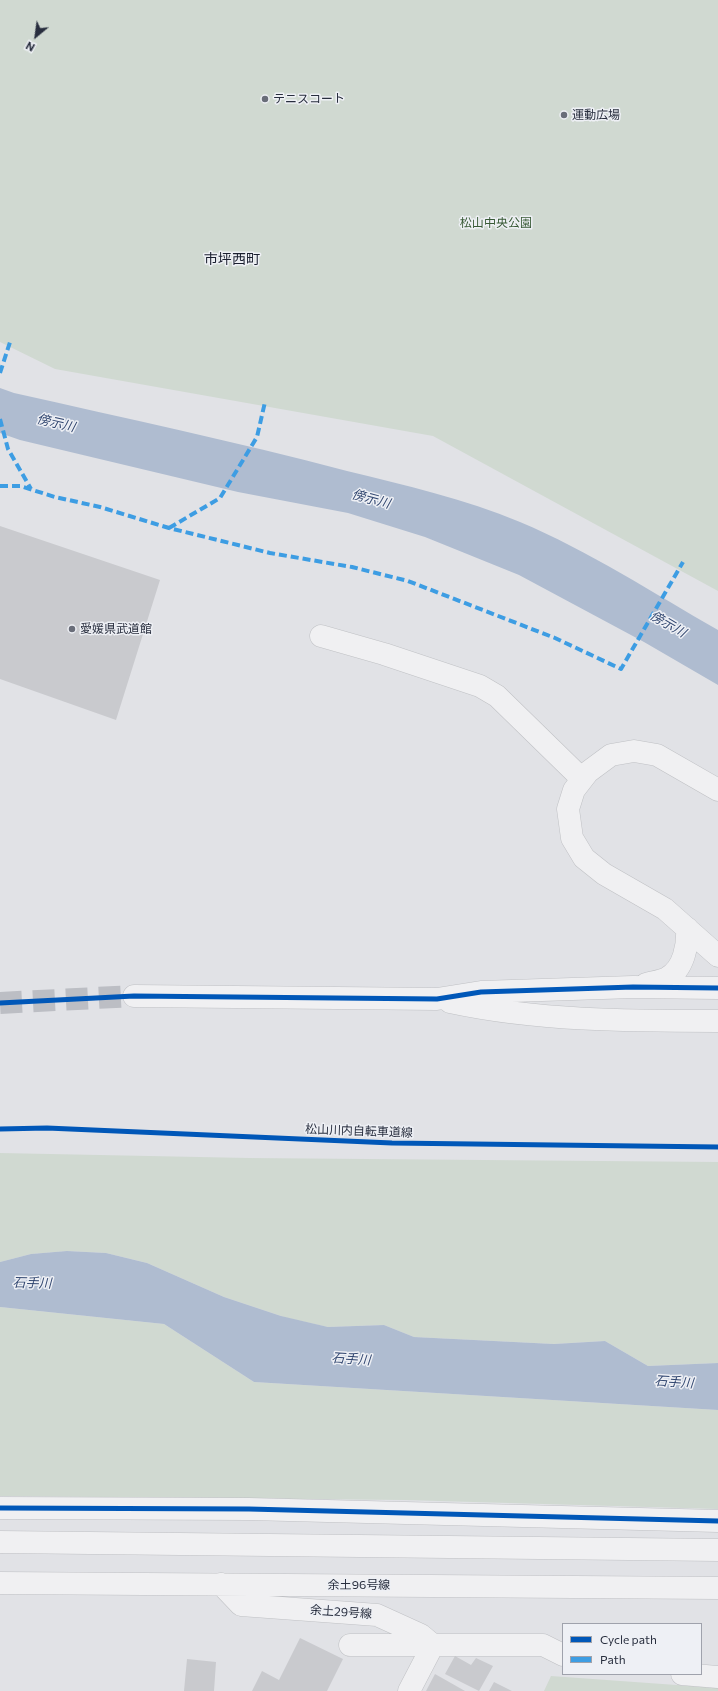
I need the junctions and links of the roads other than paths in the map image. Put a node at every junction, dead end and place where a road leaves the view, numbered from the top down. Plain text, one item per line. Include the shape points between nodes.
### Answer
1 (321, 636) dead end
2 (582, 779) junction
3 (718, 790) edge
4 (687, 928) junction
5 (718, 956) edge
6 (633, 987) junction
7 (718, 988) edge
8 (134, 996) tunnel mouth
9 (437, 999) junction
10 (718, 1021) edge
11 (0, 1508) edge
12 (718, 1521) edge
13 (0, 1542) edge
14 (718, 1550) edge
15 (0, 1583) edge
16 (221, 1584) junction
17 (718, 1588) edge
18 (350, 1645) dead end
19 (433, 1645) junction
20 (562, 1655) edge
21 (694, 1675) edge
22 (718, 1677) edge
23 (409, 1691) edge

1 - 2 street via 480,686 496,696
2 - 3 street via 611,755 634,752 656,755
2 - 4 street via 574,790 568,809 572,838 584,858 604,874 665,909
4 - 5 street
4 - 6 street via 688,943 681,964 668,978
6 - 7 street
6 - 9 street via 481,992
8 - 9 street
9 - 10 street via 486,1010 613,1021
11 - 12 street via 250,1509
13 - 14 street
15 - 16 street, 余土96号線
16 - 17 street, 余土96号線
16 - 19 street, 余土29号線 via 241,1605 377,1615 421,1635
18 - 19 street
19 - 20 street via 543,1646
19 - 23 street
21 - 22 street

